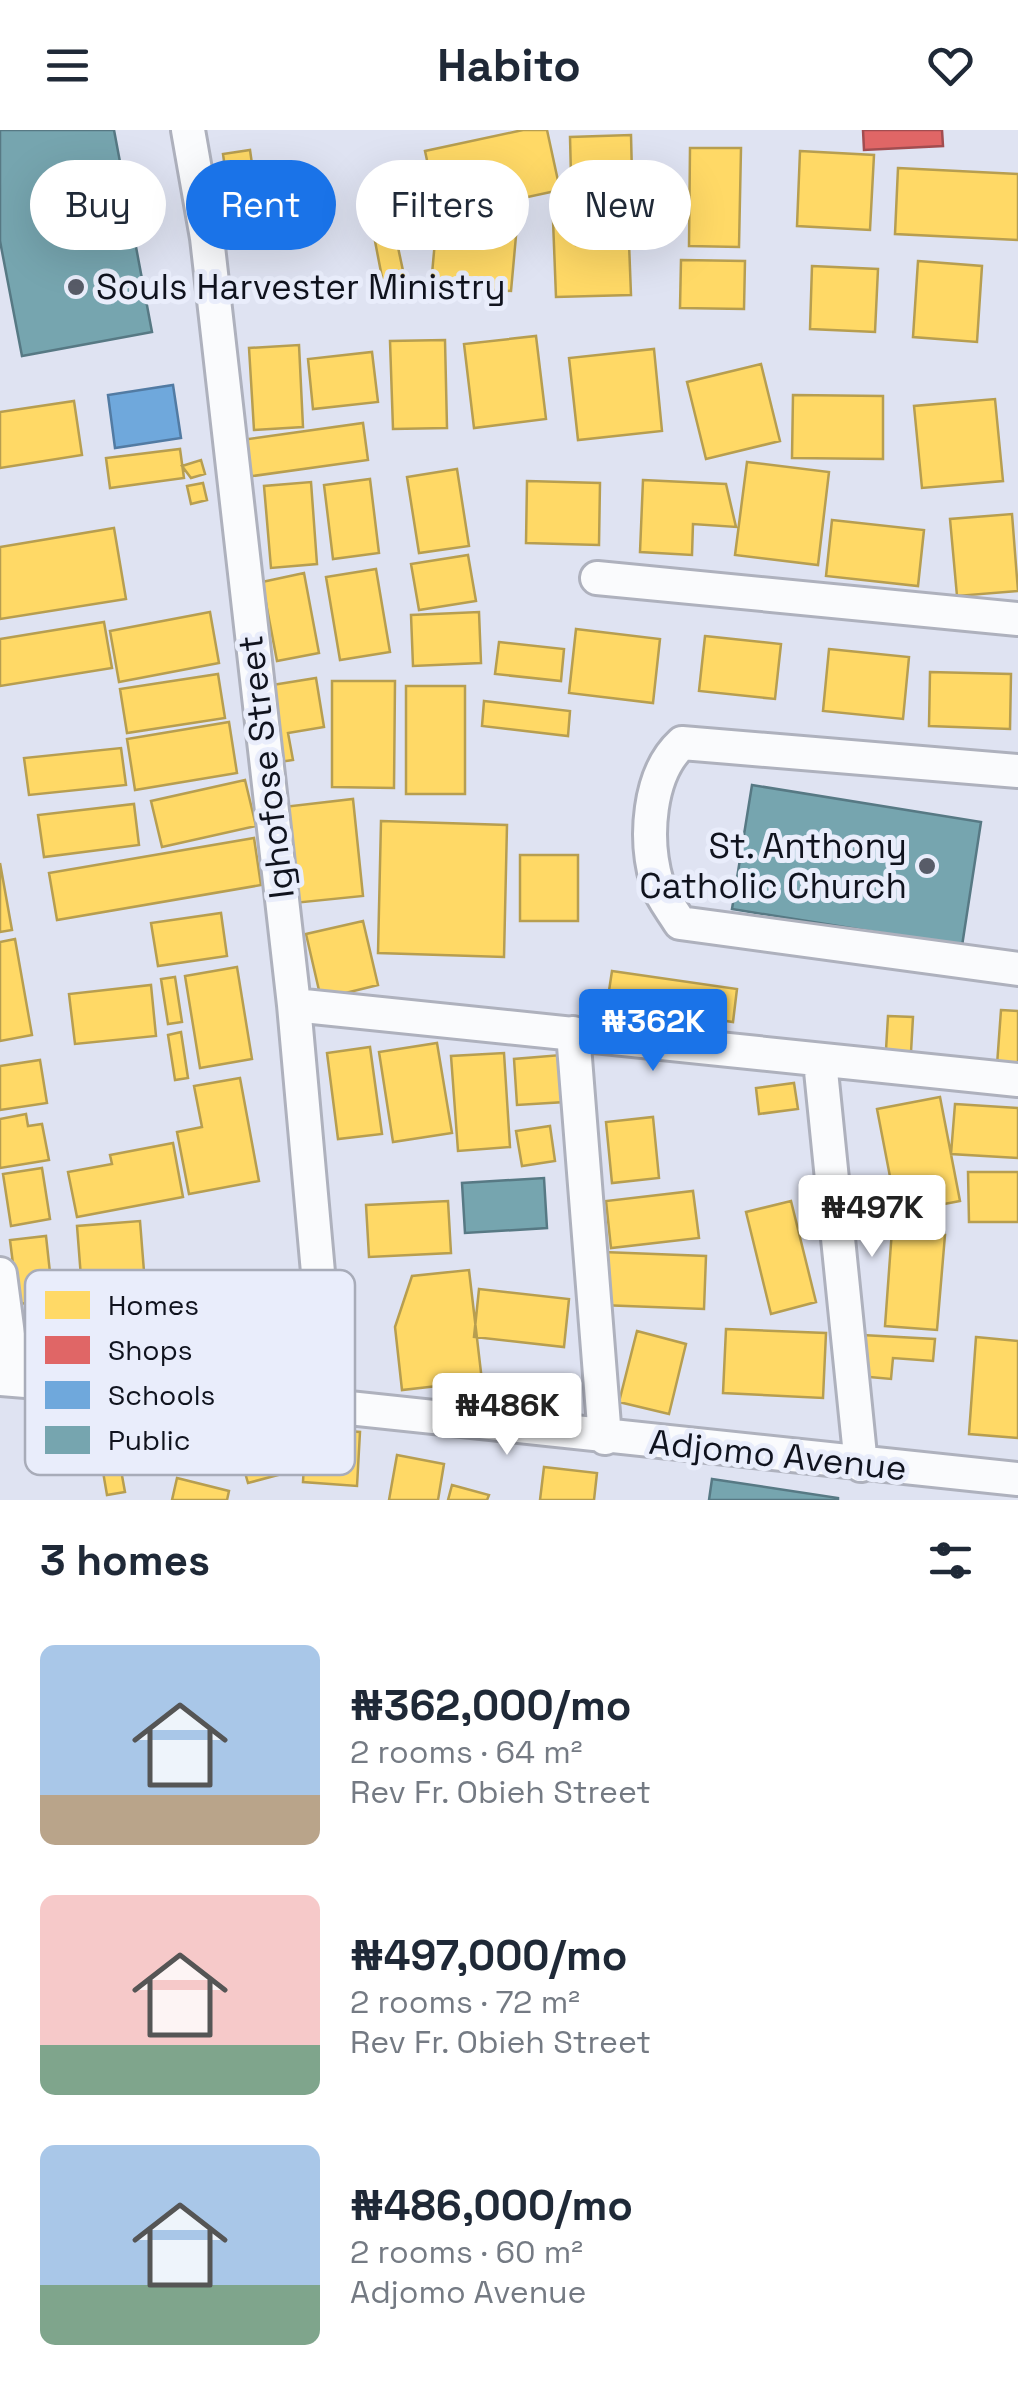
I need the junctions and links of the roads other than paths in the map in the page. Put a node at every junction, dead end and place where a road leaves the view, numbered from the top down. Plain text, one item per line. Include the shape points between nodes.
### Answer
1 (188, 130) edge
2 (597, 578) dead end
3 (1018, 618) edge
4 (1018, 771) edge
5 (1018, 968) edge
6 (294, 1005) junction
7 (573, 1034) junction
8 (820, 1061) junction
9 (1018, 1080) edge
10 (318, 1270) edge
11 (0, 1274) edge
12 (7, 1379) edge
13 (355, 1409) edge
14 (605, 1438) junction
15 (862, 1465) junction
16 (1018, 1479) edge

1 - 6 street, Ighofose Street via 207,238
2 - 3 street
4 - 5 street via 682,743 666,758 650,839 657,886 680,924
6 - 7 street
6 - 10 street, Ighofose Street
7 - 8 street
7 - 14 street
8 - 9 street
8 - 15 street
11 - 12 street
13 - 14 street, Adjomo Avenue
14 - 15 street, Adjomo Avenue
15 - 16 street, Adjomo Avenue

